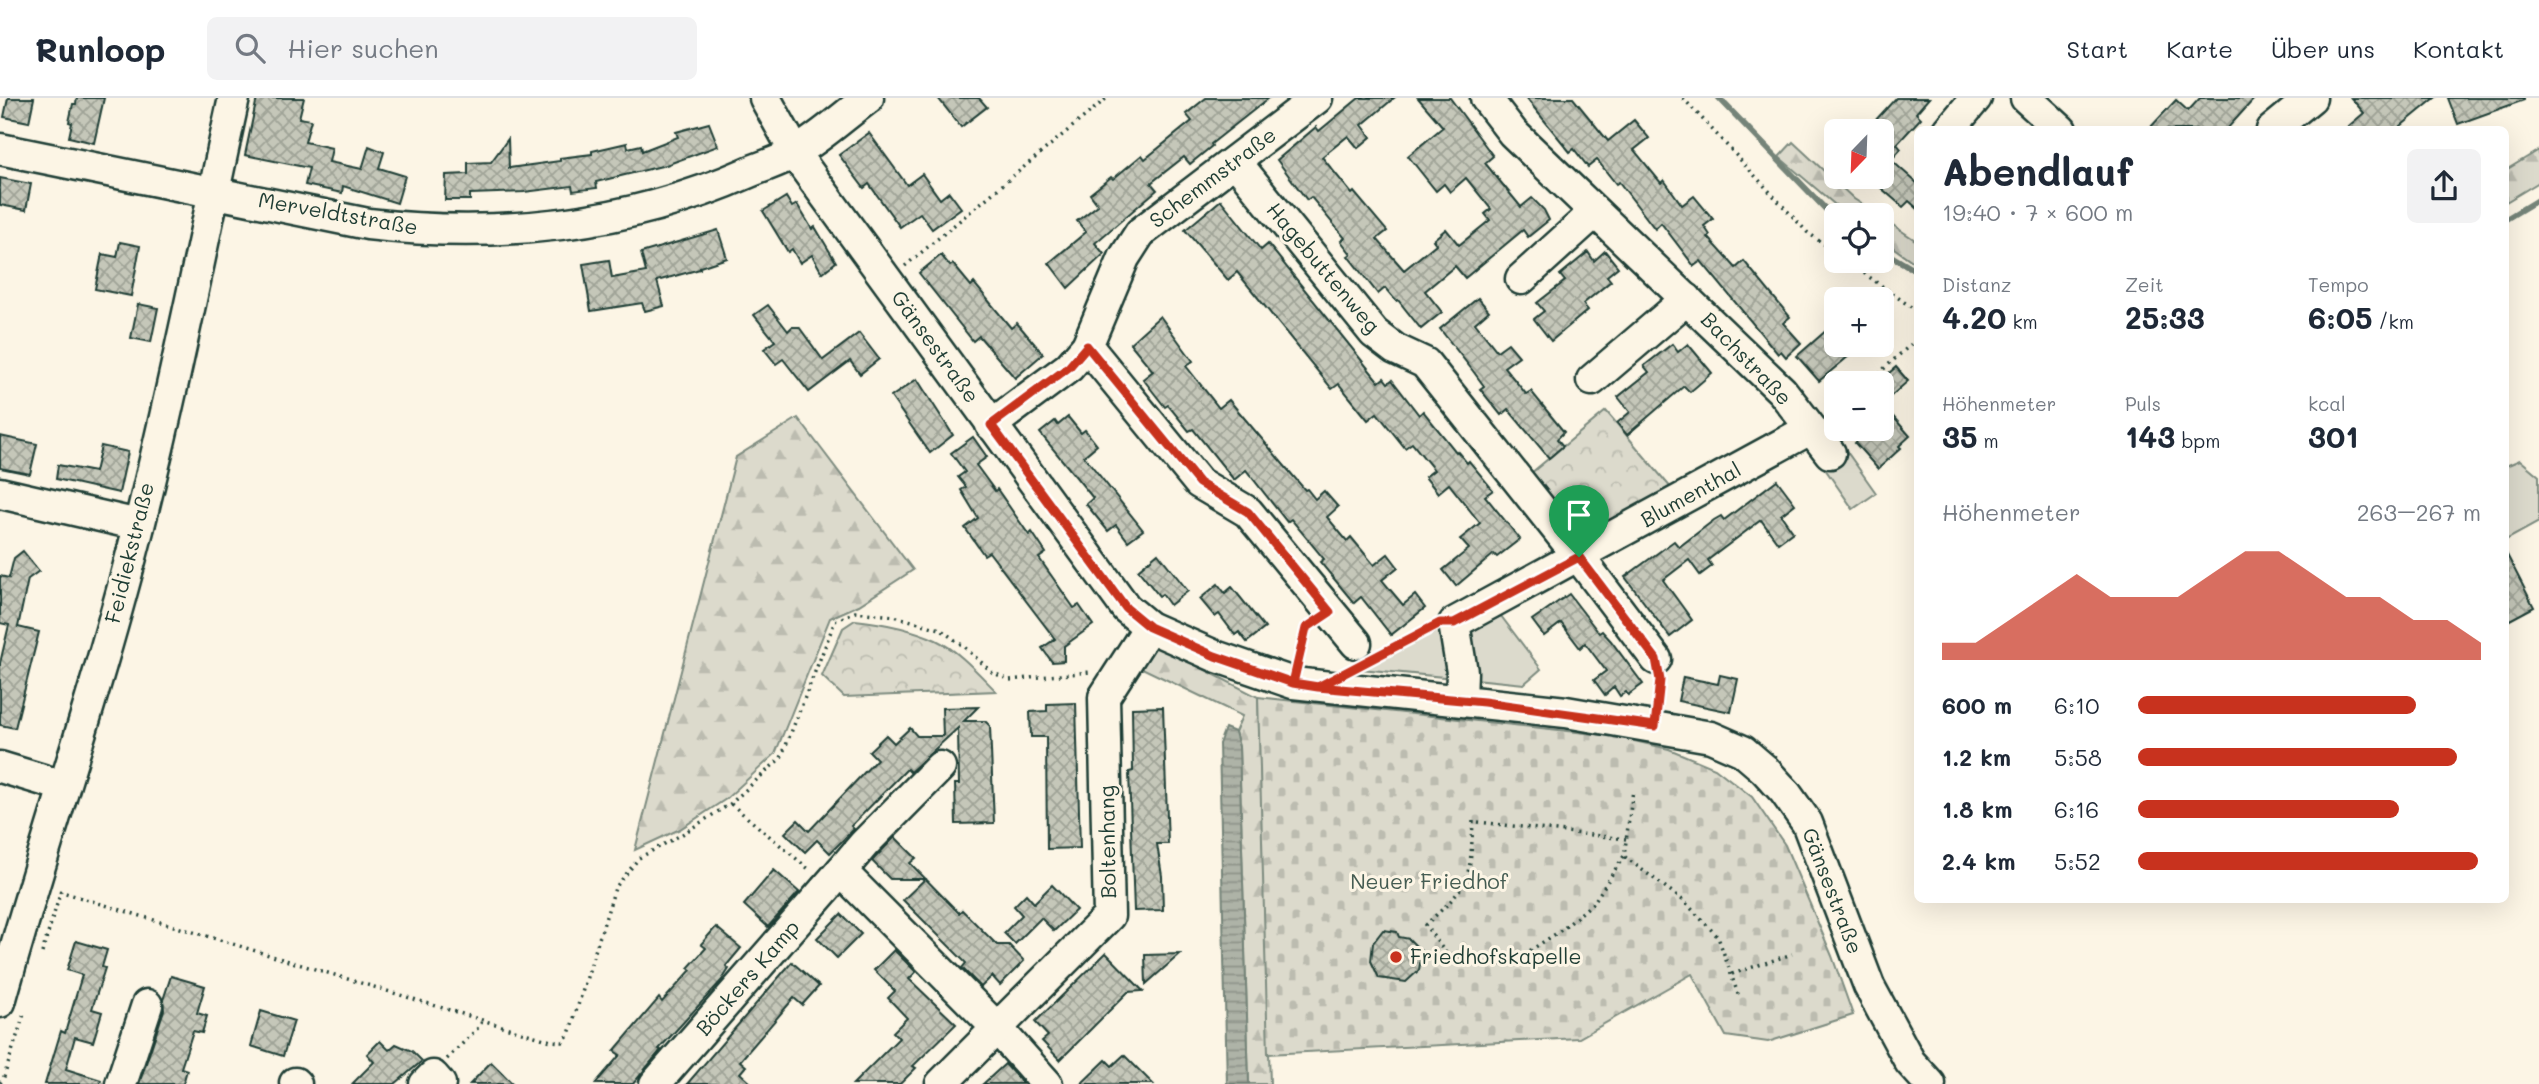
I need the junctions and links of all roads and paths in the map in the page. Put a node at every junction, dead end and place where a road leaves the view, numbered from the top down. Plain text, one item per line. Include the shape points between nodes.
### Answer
1 (234, 98) edge
2 (765, 98) edge
3 (868, 98) edge
4 (1107, 98) edge
5 (1317, 98) edge
6 (1486, 98) edge
7 (1683, 98) edge
8 (1976, 98) edge
9 (2026, 98) edge
10 (2311, 98) edge
11 (1952, 126) edge
12 (2057, 126) edge
13 (2277, 126) edge
14 (0, 149) edge
15 (795, 152) junction
16 (1235, 161) junction
17 (214, 191) junction
18 (1594, 213) junction
19 (1824, 244) edge
20 (1864, 273) edge
21 (1521, 279) dead end
22 (887, 280) junction
23 (1687, 299) junction
24 (1914, 309) edge
25 (1914, 342) edge
26 (1087, 346) junction
27 (1881, 371) edge
28 (1592, 380) dead end
29 (991, 425) junction
30 (1810, 429) junction
31 (1830, 453) dead end
32 (0, 493) edge
33 (139, 525) junction
34 (1579, 557) junction
35 (1330, 612) junction
36 (1454, 623) junction
37 (1149, 627) junction
38 (1366, 649) joint
39 (1656, 659) joint
40 (1115, 679) junction
41 (1293, 683) junction
42 (1461, 700) junction
43 (1655, 726) junction
44 (0, 767) edge
45 (940, 767) dead end
46 (63, 786) junction
47 (1633, 790) dead end
48 (730, 804) junction
49 (1626, 839) junction
50 (1624, 856) junction
51 (835, 878) junction
52 (61, 891) dead end
53 (1792, 954) dead end
54 (1732, 974) junction
55 (1740, 997) dead end
56 (0, 1002) edge
57 (147, 1005) dead end
58 (482, 1020) junction
59 (997, 1028) junction
60 (433, 1081) edge
61 (121, 1084) edge
62 (655, 1084) edge
63 (941, 1084) edge
64 (1047, 1084) edge
65 (1930, 1084) edge

1 - 17 street, Feidiekstraße
2 - 15 street, Gänsestraße
3 - 15 street, Merveldtstraße
4 - 22 path
5 - 16 street, Schemmstraße
6 - 18 street, Bachstraße via 1513,133
7 - 19 path via 1807,232
8 - 11 street
9 - 12 street
10 - 13 street
14 - 17 street, Merveldtstraße
15 - 17 street, Merveldtstraße via 705,192 612,216 484,231 368,224
15 - 22 street, Gänsestraße
16 - 26 street, Schemmstraße via 1140,233 1124,258
16 - 34 street, Hagebuttenweg via 1374,333 1425,363
17 - 33 street, Feidiekstraße
18 - 21 street
18 - 23 street, Bachstraße
20 - 24 path
22 - 29 street, Gänsestraße
23 - 28 street, Bachstraße
23 - 30 street, Bachstraße via 1782,391
25 - 27 path
26 - 29 street, Schemmstraße via 1069,367
26 - 35 street via 1199,483 1248,512
29 - 37 street, Gänsestraße via 1126,608
30 - 31 street, Bachstraße
30 - 34 street, Blumenthal
32 - 33 street
33 - 46 street, Feidiekstraße
34 - 36 street, Blumenthal
34 - 39 street, Hagebuttenweg
35 - 38 street
35 - 41 path via 1306,628
36 - 38 path via 1440,623
36 - 42 street via 1462,672
37 - 40 street, Boltenhang
37 - 41 street, Gänsestraße
39 - 43 path via 1660,680
40 - 48 path via 1093,672 1009,680 992,672 940,629 894,616 855,612 835,621 781,758
40 - 59 street, Boltenhang via 1104,697 1110,916
41 - 42 street, Gänsestraße
42 - 43 street, Gänsestraße
43 - 65 street, Gänsestraße via 1711,737 1742,751 1785,792 1807,823 1868,986 1910,1062
44 - 46 street
45 - 51 street, Böckers Kamp
46 - 56 street, Feidiekstraße
47 - 49 path
48 - 51 path
48 - 58 path via 639,858 615,888 569,1034 562,1042
49 - 50 path
49 - 50 path via 1476,821 1465,885 1425,925 1445,952 1487,965 1511,963 1594,902
50 - 54 path via 1701,919 1717,937
51 - 59 street
51 - 62 street, Böckers Kamp
52 - 58 path
53 - 54 path
54 - 55 path
57 - 61 street
58 - 60 path via 435,1070
59 - 63 street, Boltenhang
59 - 64 street

